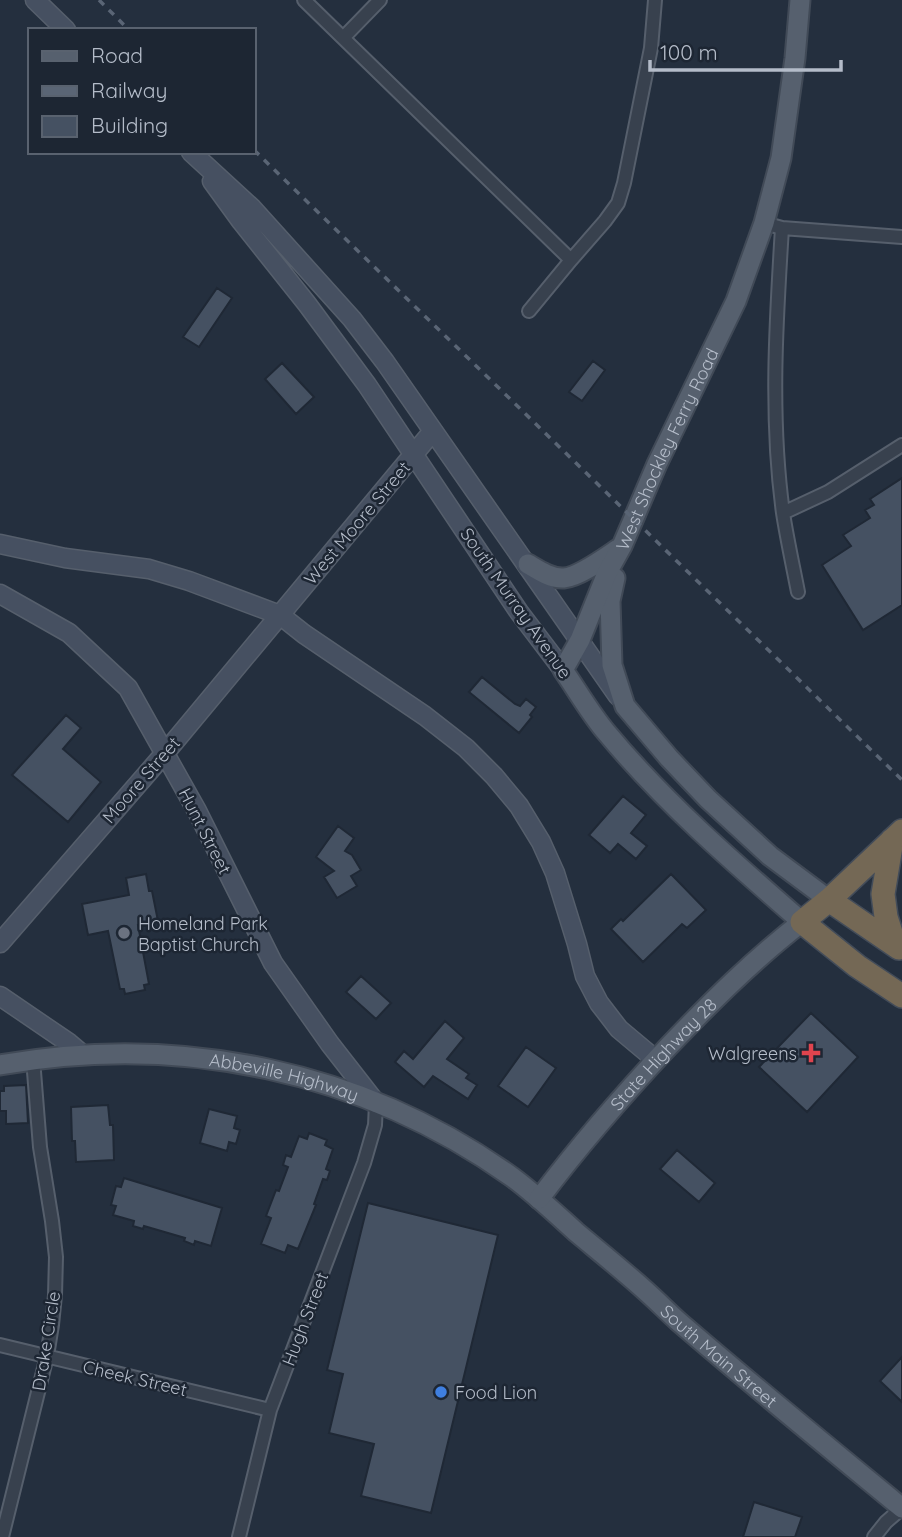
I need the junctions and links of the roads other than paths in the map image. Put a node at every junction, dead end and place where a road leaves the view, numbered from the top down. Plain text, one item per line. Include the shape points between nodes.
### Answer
1 (35, 0) edge
2 (304, 0) edge
3 (380, 0) edge
4 (656, 0) edge
5 (800, 0) edge
6 (63, 28) edge
7 (343, 38) junction
8 (192, 154) edge
9 (193, 154) edge
10 (773, 225) junction
11 (902, 237) edge
12 (572, 260) junction
13 (529, 311) dead end
14 (433, 431) junction
15 (902, 445) edge
16 (414, 454) junction
17 (783, 513) junction
18 (0, 544) edge
19 (622, 546) junction
20 (528, 564) junction
21 (798, 592) dead end
22 (0, 594) edge
23 (280, 615) junction
24 (580, 640) junction
25 (563, 670) junction
26 (625, 706) junction
27 (165, 753) junction
28 (897, 836) edge
29 (829, 900) junction
30 (802, 922) junction
31 (0, 943) edge
32 (899, 948) edge
33 (0, 996) edge
34 (902, 996) edge
35 (82, 1054) junction
36 (33, 1059) junction
37 (656, 1060) junction
38 (0, 1065) edge
39 (376, 1103) junction
40 (539, 1199) junction
41 (0, 1345) edge
42 (47, 1356) junction
43 (270, 1410) junction
44 (902, 1508) edge
45 (2, 1537) edge
46 (239, 1537) edge
47 (874, 1537) edge

1 - 6 street
2 - 7 street
3 - 7 street
4 - 12 street via 651,48 618,203
5 - 10 main road, West Shockley Ferry Road
7 - 12 street
8 - 16 street, South Murray Avenue via 315,314
9 - 14 street, South Murray Avenue via 252,208 352,319
10 - 11 street
10 - 17 street, West Shockley Ferry Road via 776,434
10 - 19 main road, West Shockley Ferry Road
12 - 13 street
14 - 16 street, West Moore Street
14 - 20 street, South Murray Avenue
15 - 17 street via 828,492
16 - 23 street, West Moore Street
16 - 25 street, South Murray Avenue
17 - 21 street, West Shockley Ferry Road
18 - 23 street via 149,569
19 - 20 main road via 564,578 544,574
19 - 24 main road, West Shockley Ferry Road
19 - 26 main road via 610,601 612,665
20 - 24 street, South Murray Avenue
22 - 27 street, Hunt Street via 68,633 98,659 128,688
23 - 27 street, Moore Street
23 - 37 street via 432,720 511,796 555,873 585,976 599,1003 619,1029
24 - 25 main road, West Shockley Ferry Road
24 - 26 street, South Murray Avenue
25 - 30 main road, South Murray Avenue via 605,730 678,812
26 - 29 main road, South Murray Avenue via 708,799 770,856
27 - 31 street, Moore Street
27 - 39 street, Hunt Street via 273,963
28 - 29 highway
28 - 32 highway via 883,894 886,917
29 - 30 highway
29 - 32 highway, South Murray Avenue
30 - 34 highway, South Murray Avenue
30 - 37 main road, State Highway 28 via 738,975
33 - 35 street
35 - 36 main road, Abbeville Highway
35 - 39 main road, Abbeville Highway via 212,1058 325,1084
36 - 38 main road, Abbeville Highway
36 - 42 street, Drake Circle via 56,1257
37 - 40 main road, State Highway 28
39 - 40 main road, Abbeville Highway via 465,1147
39 - 43 street, Hugh Street via 364,1163
40 - 44 main road, South Main Street
41 - 42 street, Cheek Street
42 - 43 street, Cheek Street
42 - 45 street, Drake Circle
43 - 46 street, Hugh Street
44 - 47 street

